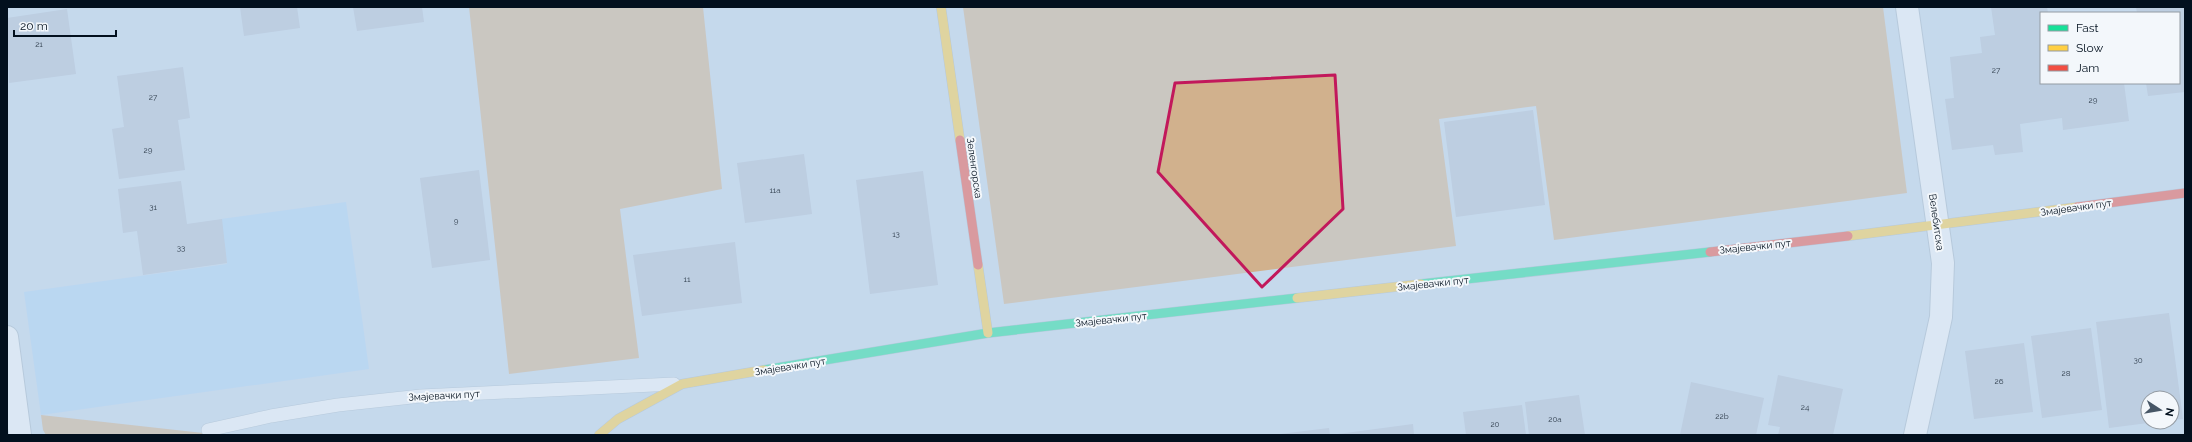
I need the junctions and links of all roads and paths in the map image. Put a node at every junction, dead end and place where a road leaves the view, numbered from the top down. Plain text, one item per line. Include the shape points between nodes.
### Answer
1 (941, 7) edge
2 (1907, 7) edge
3 (2185, 193) edge
4 (1937, 226) junction
5 (988, 333) junction
6 (7, 337) edge
7 (682, 384) junction
8 (208, 430) dead end
9 (20, 435) edge
10 (598, 435) edge
11 (1915, 435) edge

1 - 5 street, Зеленгорска
2 - 4 street, Велебитска
3 - 4 street, Змајевачки пут
4 - 5 street, Змајевачки пут
4 - 11 street, Велебитска via 1943,263 1941,317
5 - 7 street, Змајевачки пут
6 - 9 street
7 - 8 lane, Змајевачки пут via 421,396 338,405
7 - 10 street, Змајевачки пут via 618,419

